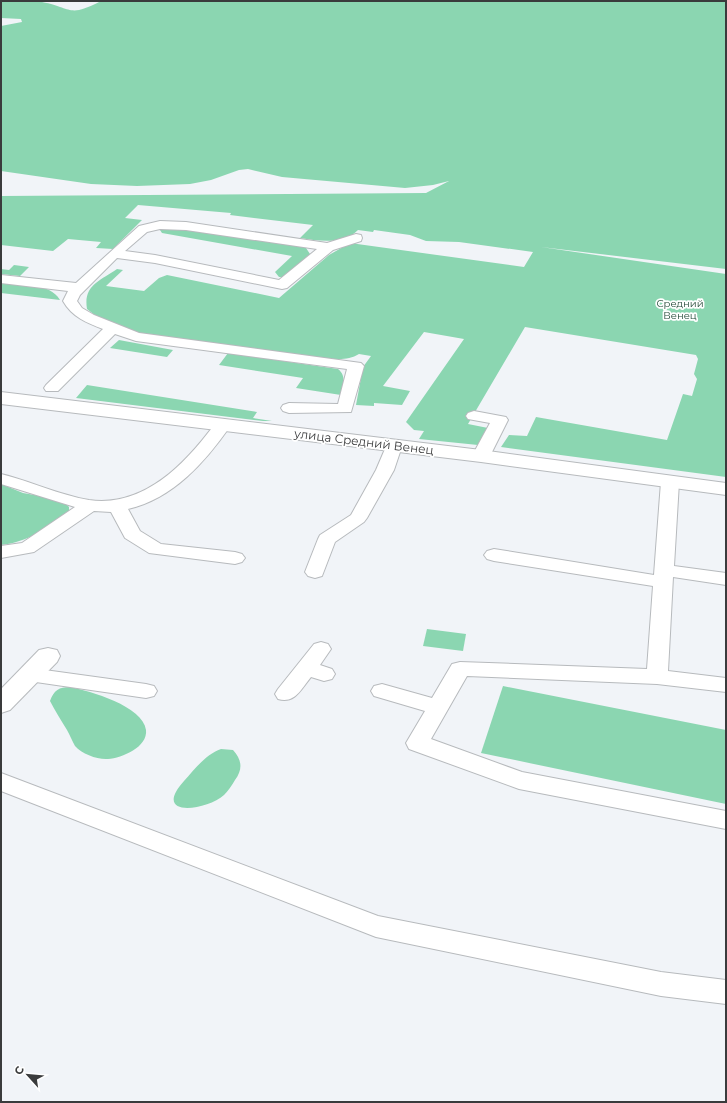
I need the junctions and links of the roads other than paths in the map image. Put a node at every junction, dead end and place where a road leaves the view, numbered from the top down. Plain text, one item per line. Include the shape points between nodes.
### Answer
1 (356, 238) dead end
2 (328, 246) junction
3 (114, 254) junction
4 (1, 278) edge
5 (79, 288) junction
6 (114, 328) junction
7 (52, 388) dead end
8 (1, 398) edge
9 (289, 408) dead end
10 (474, 416) dead end
11 (223, 425) junction
12 (394, 446) junction
13 (482, 456) junction
14 (1, 479) edge
15 (670, 482) junction
16 (726, 489) edge
17 (90, 505) junction
18 (117, 505) junction
19 (1, 552) edge
20 (494, 555) dead end
21 (235, 558) dead end
22 (315, 572) dead end
23 (664, 576) junction
24 (726, 579) edge
25 (321, 649) dead end
26 (48, 656) dead end
27 (30, 675) junction
28 (657, 677) junction
29 (726, 685) edge
30 (382, 690) dead end
31 (146, 691) dead end
32 (286, 694) dead end
33 (1, 704) edge
34 (438, 707) junction
35 (1, 782) edge
36 (726, 820) edge
37 (726, 992) edge

1 - 2 lane
2 - 3 lane via 186,226 160,225 143,229
2 - 3 lane via 282,285 155,259
3 - 5 lane
4 - 5 lane
5 - 6 lane via 70,301 74,309
6 - 7 lane
6 - 9 lane via 136,337 356,366 345,409
8 - 11 street, улица Средний Венец
10 - 13 lane via 500,420
11 - 12 street, улица Средний Венец
11 - 18 lane via 189,468 141,498
12 - 13 street, улица Средний Венец
12 - 22 lane via 385,470 358,518 327,539
13 - 15 street, улица Средний Венец
14 - 17 lane
15 - 16 street, улица Средний Венец
15 - 23 lane
17 - 18 lane
17 - 19 lane via 27,548
18 - 21 lane via 132,534 156,549
20 - 23 lane
23 - 24 lane
23 - 28 lane
25 - 32 lane via 315,671
26 - 27 street
27 - 31 lane
27 - 33 street
28 - 29 lane
28 - 34 lane via 460,669
30 - 34 lane
34 - 36 lane via 417,744 519,780
35 - 37 lane via 376,926 661,984

